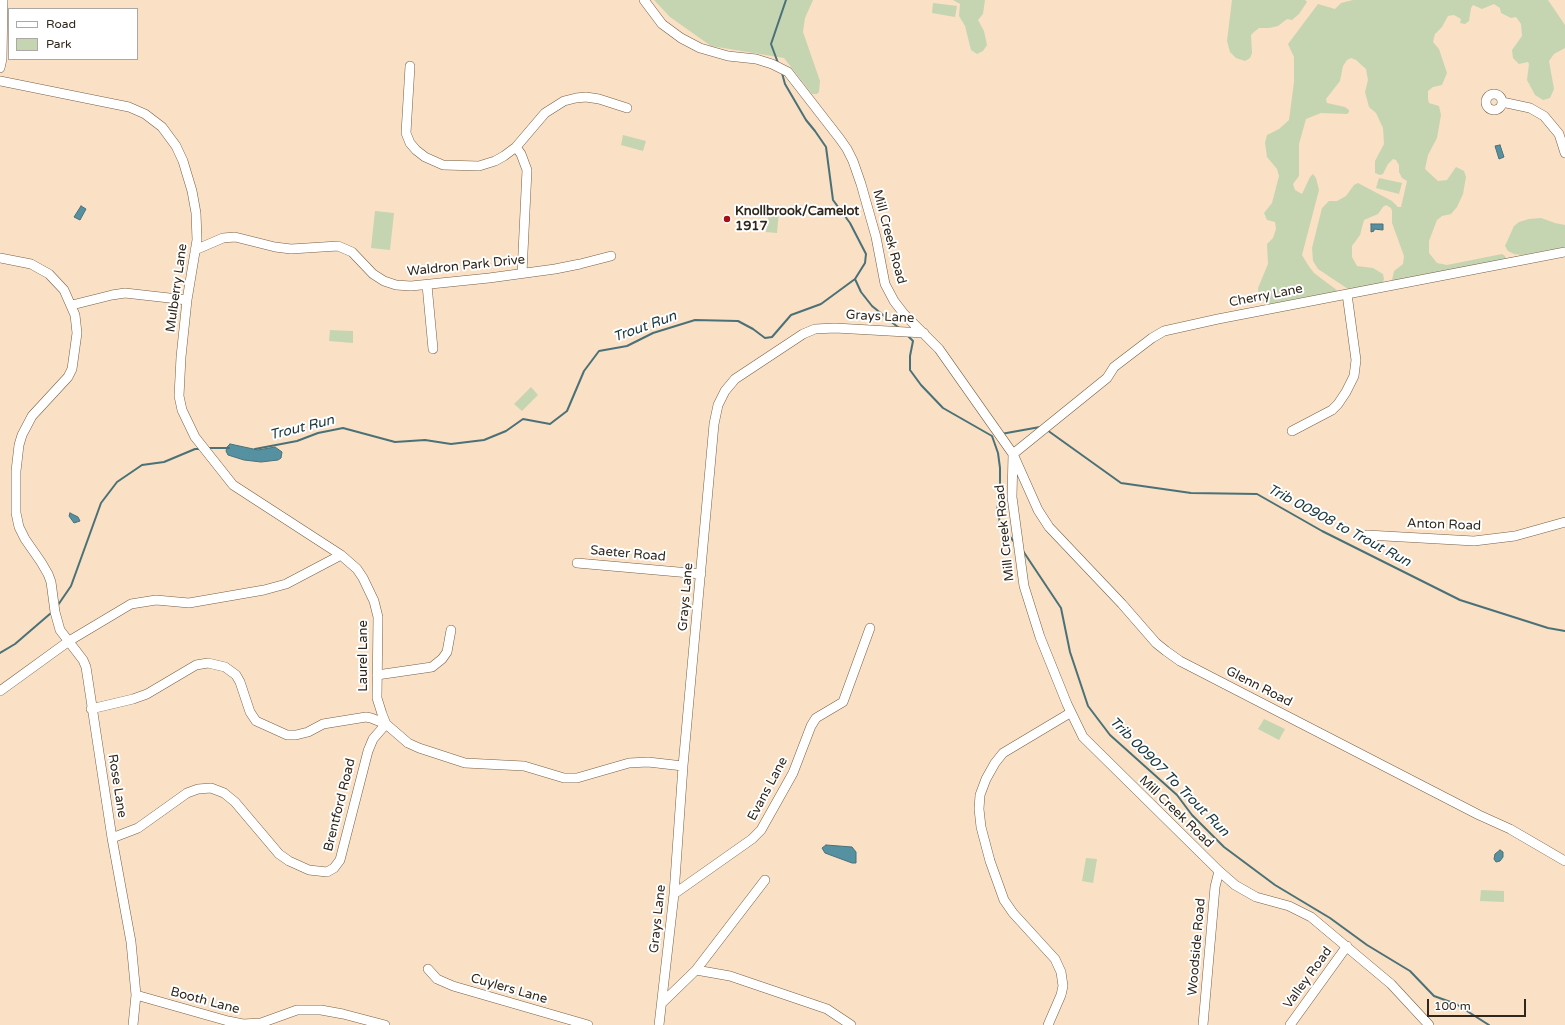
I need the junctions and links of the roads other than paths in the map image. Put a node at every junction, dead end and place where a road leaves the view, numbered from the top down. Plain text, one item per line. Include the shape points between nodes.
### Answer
1 (3, 0) edge
2 (644, 0) edge
3 (410, 66) dead end
4 (0, 68) edge
5 (0, 81) edge
6 (1502, 102) dead end
7 (627, 108) dead end
8 (516, 147) junction
9 (1565, 153) edge
10 (195, 250) junction
11 (1565, 252) edge
12 (611, 256) dead end
13 (0, 258) edge
14 (522, 273) junction
15 (427, 285) junction
16 (1347, 294) junction
17 (187, 300) junction
18 (72, 305) junction
19 (924, 333) junction
20 (432, 349) dead end
21 (1292, 431) dead end
22 (1013, 454) junction
23 (1565, 522) edge
24 (1367, 535) dead end
25 (341, 555) junction
26 (577, 563) dead end
27 (701, 574) junction
28 (870, 628) dead end
29 (451, 630) dead end
30 (69, 641) junction
31 (377, 675) junction
32 (0, 691) edge
33 (92, 709) junction
34 (1070, 713) junction
35 (386, 724) junction
36 (683, 766) junction
37 (112, 838) junction
38 (1565, 861) edge
39 (1219, 871) junction
40 (765, 880) dead end
41 (674, 894) junction
42 (1347, 946) junction
43 (428, 969) dead end
44 (696, 970) junction
45 (136, 995) junction
46 (663, 1002) junction
47 (1423, 1023) edge
48 (133, 1025) edge
49 (385, 1025) edge
50 (588, 1025) edge
51 (659, 1025) edge
52 (851, 1025) edge
53 (1048, 1025) edge
54 (1203, 1025) edge
55 (1290, 1025) edge

1 - 4 street
2 - 19 street, Mill Creek Road via 662,24 700,48 728,56 756,59 788,72 840,139 853,161 876,237 885,284 904,314
3 - 8 street via 406,133 410,143 424,157 443,165 478,166 495,161
5 - 10 street, Mulberry Lane via 118,104 145,114 162,127 176,146 192,191 196,220
6 - 9 street via 1530,108 1544,116 1559,134
7 - 8 street via 586,97 564,101 545,113
8 - 14 street via 527,170
10 - 15 street, Waldron Park Drive via 223,238 235,237 291,249 338,246 352,252 373,274 384,281 396,285
10 - 17 street, Mulberry Lane
11 - 16 street, Cherry Lane
12 - 14 street, Waldron Park Drive via 580,264
13 - 18 street, Rose Lane via 31,264 49,274 64,290
14 - 15 street, Waldron Park Drive
15 - 20 street
16 - 21 street via 1356,360 1354,376 1332,410
16 - 22 street, Cherry Lane via 1164,331 1114,367 1107,378
17 - 18 street via 125,293
17 - 25 street, Mulberry Lane via 179,396 194,437 233,485
18 - 30 street, Rose Lane via 77,333 72,369 25,427 19,446 16,471 19,527 24,540 48,574 60,630
19 - 22 street, Mill Creek Road via 939,349
19 - 27 street, Grays Lane via 815,329 803,334 735,378 718,405 714,424
22 - 34 street, Mill Creek Road via 1012,497 1024,586 1040,637
22 - 38 street, Glenn Road via 1038,510 1049,527 1166,651 1180,661 1510,829
23 - 24 street, Anton Road via 1515,536 1474,541
25 - 30 street via 286,584 264,590 189,603 156,600 131,604
25 - 31 street, Laurel Lane via 357,569 374,601 378,617
26 - 27 street, Saeter Road
27 - 36 street, Grays Lane
28 - 41 street, Evans Lane via 843,702 816,718 794,773 761,830
29 - 31 street via 447,652 432,667
30 - 32 street
30 - 33 street, Rose Lane via 86,667
31 - 35 street, Laurel Lane via 377,698
33 - 35 street via 147,694 196,665 208,663 225,667 236,675 250,712 256,720 287,735 308,732 322,724 366,717
33 - 37 street, Rose Lane
34 - 39 street, Mill Creek Road via 1083,737
34 - 53 street via 1003,753 994,763 986,779 980,795 979,809 990,861 1004,900 1055,959 1061,972 1061,995
35 - 36 street, Laurel Lane via 408,743 457,761 524,766 564,778 577,778 629,762
35 - 37 street, Brentford Road via 373,739 368,751 340,860 327,872 309,870 288,861 235,802 224,793 211,788 187,793 138,828
36 - 41 street, Grays Lane
37 - 45 street, Rose Lane via 131,942
39 - 42 street, Mill Creek Road via 1235,885 1256,897 1289,906 1311,917
39 - 54 street, Woodside Road via 1215,888
40 - 44 street
41 - 46 street, Grays Lane
42 - 47 street, Mill Creek Road via 1391,984
42 - 55 street, Valley Road
43 - 50 street, Cuylers Lane via 437,978 453,986
44 - 46 street
44 - 52 street via 730,976 827,1009
45 - 48 street, Rose Lane
45 - 49 street, Booth Lane via 243,1024 261,1022 297,1010 321,1010
46 - 51 street, Grays Lane

